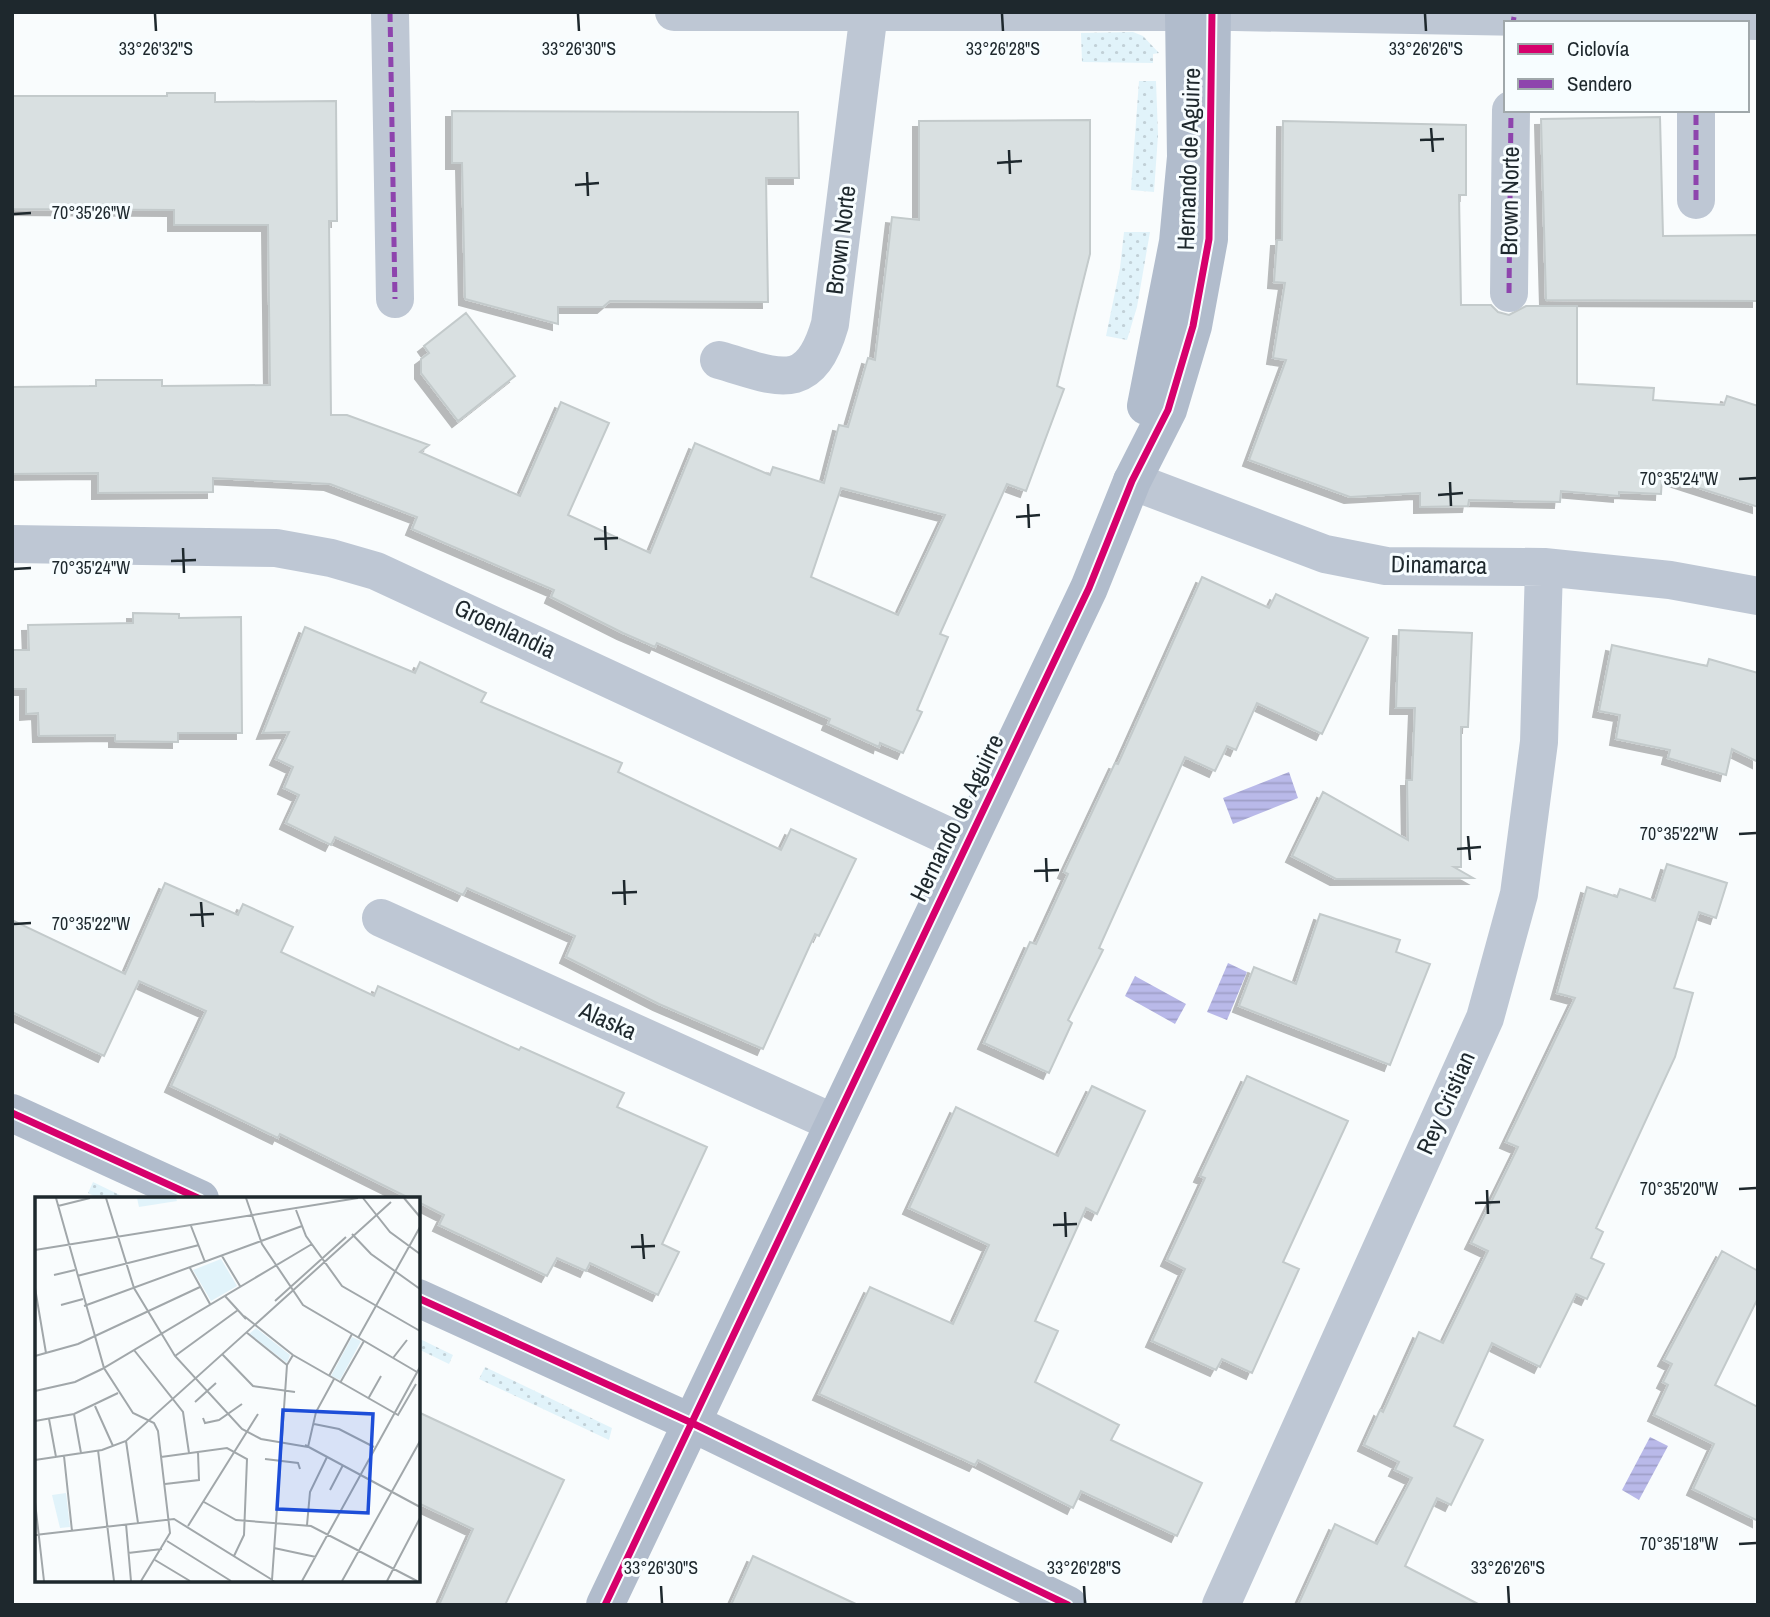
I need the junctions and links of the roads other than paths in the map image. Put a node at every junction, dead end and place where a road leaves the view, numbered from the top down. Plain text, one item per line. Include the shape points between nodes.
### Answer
1 (390, 12) edge
2 (674, 12) edge
3 (1184, 12) edge
4 (1212, 12) edge
5 (869, 13) edge
6 (1513, 20) edge
7 (1698, 21) edge
8 (1758, 21) edge
9 (1511, 112) edge
10 (1696, 112) edge
11 (1696, 201) dead end
12 (1509, 293) dead end
13 (395, 299) dead end
14 (719, 360) dead end
15 (1132, 481) junction
16 (12, 544) edge
17 (1544, 567) junction
18 (1758, 596) edge
19 (965, 844) junction
20 (381, 918) dead end
21 (12, 1113) edge
22 (834, 1123) junction
23 (196, 1197) edge
24 (420, 1299) edge
25 (691, 1423) junction
26 (605, 1605) edge
27 (1068, 1605) edge
28 (1221, 1605) edge

1 - 13 street
2 - 5 street
3 - 4 street
3 - 5 street
3 - 15 street, Hernando de Aguirre via 1185,157 1178,242
4 - 6 street
4 - 15 street, Hernando de Aguirre via 1209,239 1193,326 1168,410
5 - 14 street, Brown Norte via 830,324 823,346 808,368 782,377
6 - 7 street
7 - 8 street
9 - 12 street, Brown Norte
10 - 11 street
15 - 17 street, Dinamarca via 1325,554 1386,566
15 - 19 street, Hernando de Aguirre via 1089,588
16 - 19 street, Groenlandia via 276,548 376,571
17 - 18 street, Dinamarca via 1671,580
17 - 28 street, Rey Cristian via 1539,742 1519,894 1485,1018
19 - 22 street, Hernando de Aguirre
20 - 22 street, Alaska
21 - 23 street
22 - 25 street, Hernando de Aguirre
24 - 25 street
25 - 26 street, Hernando de Aguirre
25 - 27 street

